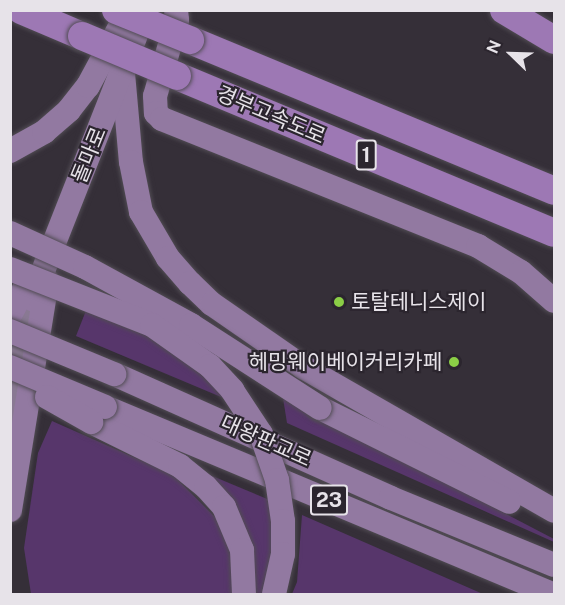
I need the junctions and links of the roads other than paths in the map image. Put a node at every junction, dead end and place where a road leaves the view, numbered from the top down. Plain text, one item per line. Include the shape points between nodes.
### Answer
1 (21, 10) edge
2 (116, 10) edge
3 (129, 10) edge
4 (146, 10) edge
5 (176, 10) edge
6 (504, 10) edge
7 (550, 29) edge
8 (123, 73) junction
9 (10, 151) edge
10 (555, 191) edge
11 (72, 196) junction
12 (10, 233) edge
13 (555, 233) edge
14 (50, 259) junction
15 (10, 269) edge
16 (32, 299) junction
17 (555, 301) edge
18 (10, 315) edge
19 (10, 331) edge
20 (10, 348) edge
21 (10, 367) edge
22 (10, 376) edge
23 (98, 415) junction
24 (10, 429) edge
25 (10, 510) edge
26 (555, 511) edge
27 (555, 524) edge
28 (555, 565) edge
29 (244, 594) edge
30 (274, 594) edge
31 (552, 594) edge

1 - 13 highway, 경부고속도로 / 1, bridge
2 - 10 highway, 경부고속도로 / 1, bridge
3 - 9 main road via 88,86 69,110 44,132
4 - 8 main road, 돌마로
5 - 17 main road via 177,20 155,96 156,112 162,119 478,246 521,272
6 - 7 highway
8 - 11 main road, 돌마로
8 - 26 main road via 131,162 141,212 168,258 190,283 220,310 303,367
11 - 14 main road, 돌마로
11 - 18 main road
12 - 27 main road, bridge via 85,267 191,325 320,408
14 - 16 main road, 돌마로
14 - 25 main road
15 - 30 main road, bridge via 152,326 210,366 232,390 261,434 277,480 283,554
16 - 20 main road
16 - 24 main road
19 - 28 main road, 대왕판교로 / 23, bridge via 391,498
21 - 23 main road, 대왕판교로 / 23, bridge
22 - 23 main road, bridge
23 - 29 main road via 180,466 224,507 242,550
23 - 31 main road, 대왕판교로 / 23

